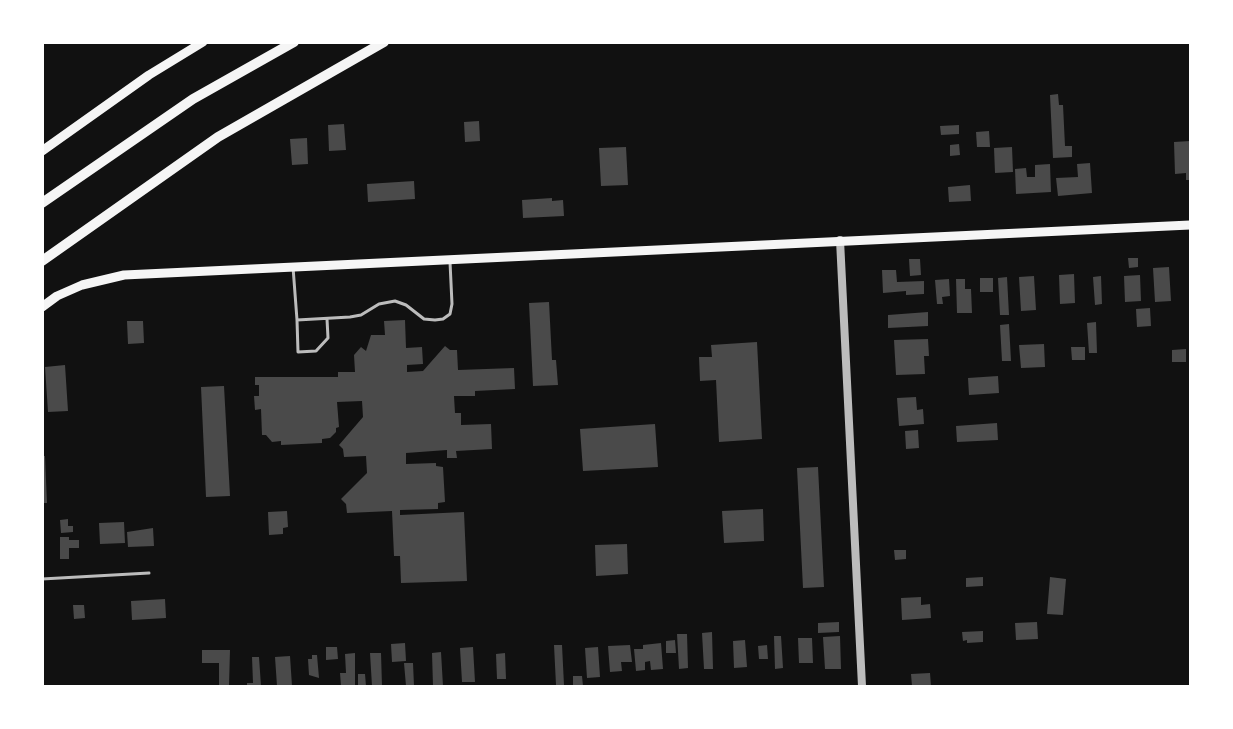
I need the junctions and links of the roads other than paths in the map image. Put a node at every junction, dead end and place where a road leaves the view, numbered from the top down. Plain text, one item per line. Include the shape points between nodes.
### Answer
1 (204, 42) edge
2 (294, 42) edge
3 (384, 42) edge
4 (42, 151) edge
5 (42, 203) edge
6 (1190, 225) edge
7 (840, 240) junction
8 (450, 259) junction
9 (42, 261) edge
10 (293, 267) junction
11 (42, 307) edge
12 (327, 319) junction
13 (297, 320) junction
14 (149, 574) dead end
15 (42, 579) edge
16 (862, 686) edge

1 - 4 main road via 149,75
2 - 5 highway via 193,99
3 - 9 highway via 218,137
6 - 7 main road
7 - 8 main road
7 - 16 street
8 - 10 main road
8 - 12 lane via 452,304 450,314 443,319 424,319 395,301 379,304 361,315
10 - 11 main road via 124,275 82,285
10 - 13 lane
12 - 13 lane
12 - 13 lane via 328,338 316,351 298,352
14 - 15 lane

